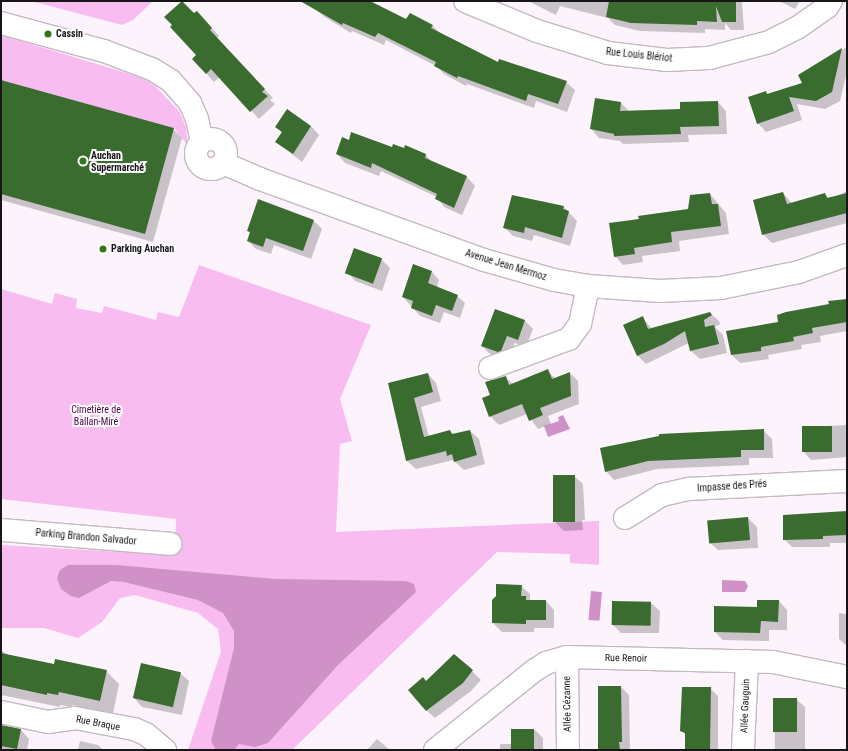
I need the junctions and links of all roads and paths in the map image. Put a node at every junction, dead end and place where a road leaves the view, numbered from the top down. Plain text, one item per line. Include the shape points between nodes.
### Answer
1 (465, 1) edge
2 (831, 1) edge
3 (1, 23) edge
4 (847, 256) edge
5 (588, 286) junction
6 (490, 368) dead end
7 (847, 481) edge
8 (625, 518) dead end
9 (1, 530) edge
10 (170, 544) dead end
11 (567, 657) junction
12 (747, 661) junction
13 (847, 677) edge
14 (1, 712) edge
15 (166, 750) edge
16 (435, 750) edge
17 (568, 750) edge
18 (743, 750) edge

1 - 2 street, Rue Louis Blériot via 537,31 608,53 667,60 710,58 768,42 798,28 827,7
3 - 5 street, Avenue Jean Mermoz via 104,51 152,69 171,81 190,103 197,119 202,141 195,153 201,166 215,168 223,163 260,179 484,260 554,280
4 - 5 street, Avenue Jean Mermoz via 799,272 721,288 660,292
5 - 6 street via 580,324 569,339
7 - 8 street, Impasse des Prés via 689,489 662,495
9 - 10 street, Parking Brandon Salvador
11 - 12 street, Rue Renoir
11 - 16 street, Rue Renoir via 546,663 535,670
11 - 17 street, Allée Cézanne
12 - 13 street, Rue Renoir via 794,665
12 - 18 street, Allée Gauguin
14 - 15 street, Rue Braque via 48,722 75,718 134,729 146,734

